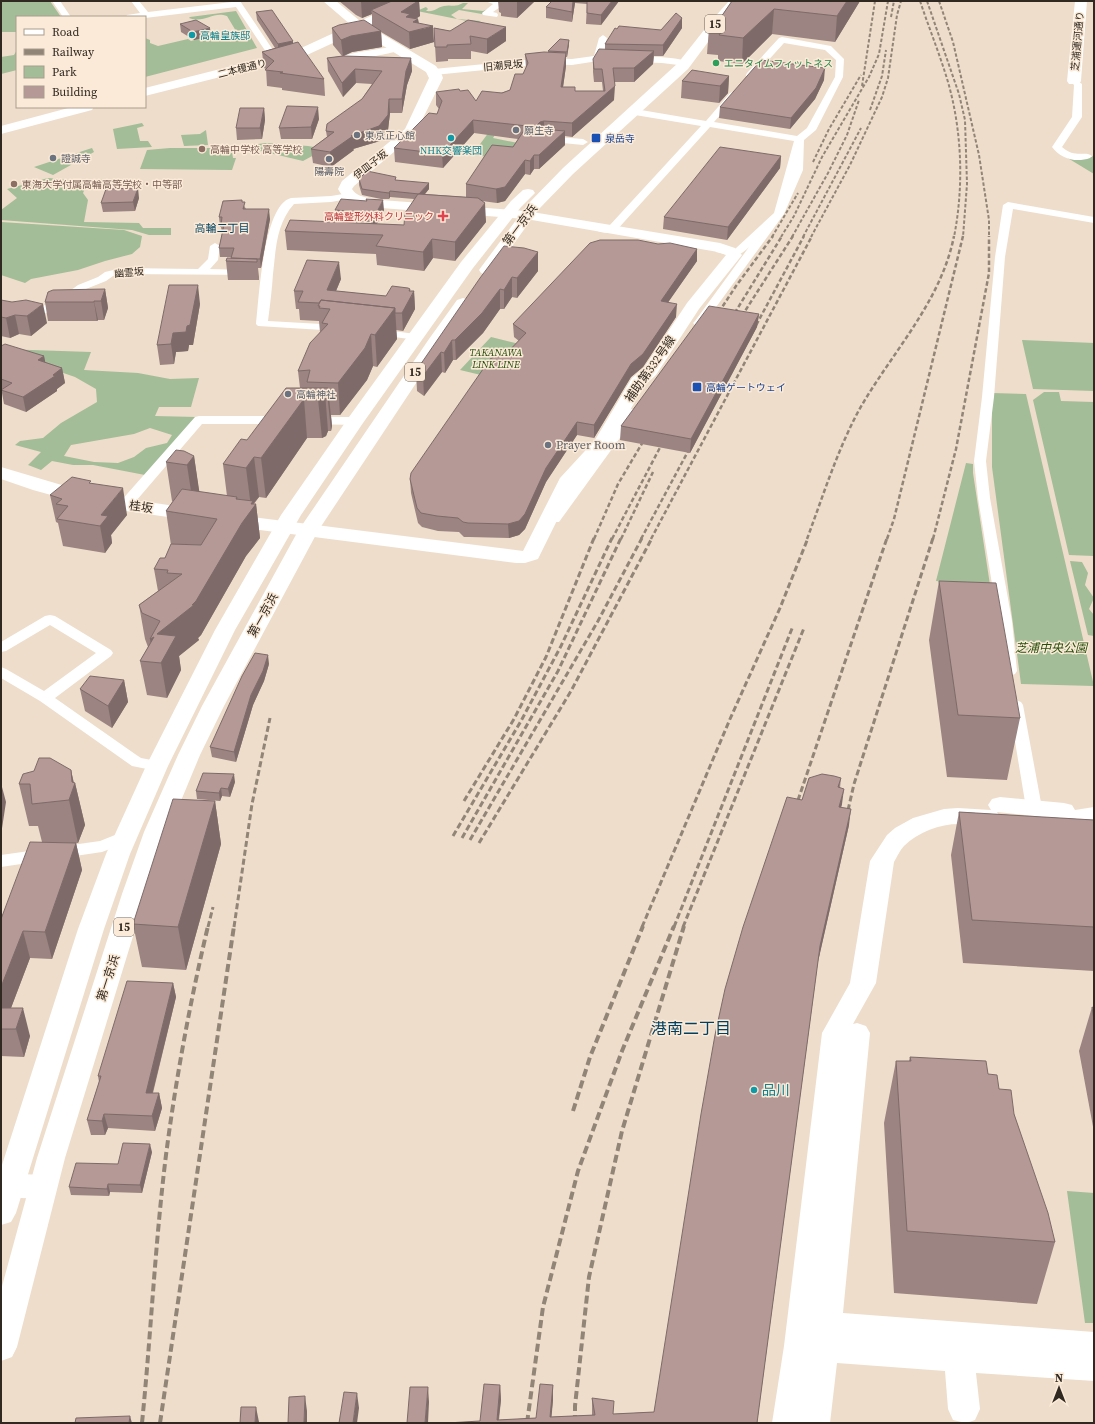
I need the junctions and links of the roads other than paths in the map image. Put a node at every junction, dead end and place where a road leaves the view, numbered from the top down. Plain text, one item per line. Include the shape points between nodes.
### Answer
1 (56, 1) edge
2 (135, 1) edge
3 (329, 1) edge
4 (414, 1) edge
5 (489, 1) edge
6 (736, 1) edge
7 (1081, 1) edge
8 (237, 3) edge
9 (146, 15) junction
10 (494, 15) dead end
11 (66, 16) edge
12 (138, 16) edge
13 (359, 26) junction
14 (603, 38) dead end
15 (698, 48) junction
16 (396, 49) junction
17 (348, 56) edge
18 (598, 58) junction
19 (275, 59) junction
20 (671, 61) junction
21 (686, 63) junction
22 (434, 72) junction
23 (657, 73) junction
24 (674, 76) junction
25 (1074, 81) joint
26 (146, 92) edge
27 (83, 108) edge
28 (635, 112) junction
29 (708, 124) junction
30 (1, 130) edge
31 (544, 139) edge
32 (799, 139) junction
33 (583, 142) junction
34 (1087, 156) dead end
35 (349, 196) junction
36 (779, 214) junction
37 (519, 216) junction
38 (1094, 220) edge
39 (215, 246) dead end
40 (201, 272) junction
41 (269, 273) junction
42 (1, 314) edge
43 (348, 329) edge
44 (694, 329) edge
45 (362, 330) edge
46 (416, 337) junction
47 (638, 405) edge
48 (355, 421) junction
49 (1, 472) edge
50 (310, 487) junction
51 (335, 491) junction
52 (125, 505) junction
53 (283, 528) junction
54 (308, 532) junction
55 (525, 557) junction
56 (1, 648) edge
57 (1, 672) edge
58 (45, 698) junction
59 (157, 766) junction
60 (1000, 805) dead end
61 (1034, 808) junction
62 (1094, 814) edge
63 (125, 837) junction
64 (1, 861) edge
65 (857, 1033) dead end
66 (5, 1185) edge
67 (42, 1187) junction
68 (1, 1213) edge
69 (812, 1336) junction
70 (1094, 1346) edge
71 (1, 1347) edge
72 (959, 1358) junction
73 (1094, 1368) edge
74 (964, 1409) dead end
75 (788, 1423) edge
76 (814, 1423) edge

1 - 11 street
2 - 9 street
3 - 13 main road
4 - 13 main road, 二本榎通り
5 - 10 street via 500,3 486,13
6 - 15 main road, 第一京浜 / 15
7 - 25 main road, 芝浦運河通り
8 - 9 street
8 - 19 street
9 - 12 street
13 - 16 main road
13 - 19 main road, 二本榎通り via 303,52
14 - 18 street
15 - 20 main road, 第一京浜 / 15 via 684,52 683,46
15 - 21 main road, 第一京浜 / 15
16 - 17 street
16 - 22 main road
18 - 20 street, 旧潮見坂
18 - 22 street, 旧潮見坂
19 - 26 main road, 二本榎通り
20 - 21 street, 旧潮見坂
20 - 23 main road, 第一京浜 / 15
21 - 24 main road, 第一京浜 / 15
22 - 35 main road, 伊皿子坂 via 436,78 414,124 400,141 347,184 345,189
23 - 24 main road via 668,72
23 - 33 main road, 第一京浜 / 15
24 - 28 main road, 第一京浜 / 15
25 - 34 street via 1078,84 1077,117 1057,147 1068,156
27 - 30 main road
28 - 29 street
28 - 37 main road, 第一京浜 / 15
29 - 32 street
29 - 32 street via 782,40 828,48 840,59 839,76 811,130
29 - 37 street via 611,230
31 - 33 street
32 - 36 street via 798,170
33 - 37 main road, 第一京浜 / 15 via 518,202
35 - 37 main road, 伊皿子坂 via 381,204
35 - 41 street via 291,200 276,221
36 - 37 street via 737,253
36 - 44 street
37 - 46 main road, 第一京浜 / 15 via 467,265
37 - 51 main road, 第一京浜 / 15 via 474,287
37 - 55 main road, 補助第332号線 via 715,253 728,261 693,306 650,371 638,382 602,443 569,478 534,550 531,555
38 - 61 street via 1008,205 1008,219 1000,257 980,461 1013,689
39 - 40 street via 213,260
40 - 41 street, 幽霊坂
40 - 42 street, 幽霊坂 via 122,271 109,274 82,287 36,314 16,317
41 - 43 street via 262,324
45 - 46 street
46 - 48 main road, 第一京浜 / 15
47 - 55 street
48 - 50 main road, 第一京浜 / 15
48 - 52 street via 199,420
49 - 52 main road, 桂坂 via 68,494
50 - 51 main road
50 - 53 main road, 第一京浜 / 15
51 - 54 main road, 第一京浜 / 15
52 - 53 main road, 桂坂
53 - 54 main road, 桂坂
53 - 59 main road, 第一京浜 / 15 via 225,630
54 - 55 main road, 桂坂
54 - 67 main road, 第一京浜 / 15 via 213,706 156,832
56 - 58 street via 50,619 106,653
57 - 58 street
58 - 59 street via 130,758
59 - 63 main road, 第一京浜 / 15
60 - 61 main road
61 - 62 main road
62 - 69 main road via 1053,822 978,816 944,817 913,828 899,838 882,861 863,982 835,1033
63 - 64 street via 102,846
63 - 66 main road, 第一京浜 / 15 via 91,929
65 - 69 main road
66 - 67 main road
66 - 68 main road, 第一京浜 / 15
67 - 71 main road, 第一京浜 / 15
69 - 70 main road
69 - 72 main road
69 - 75 main road
69 - 76 main road
72 - 73 main road
72 - 74 main road

